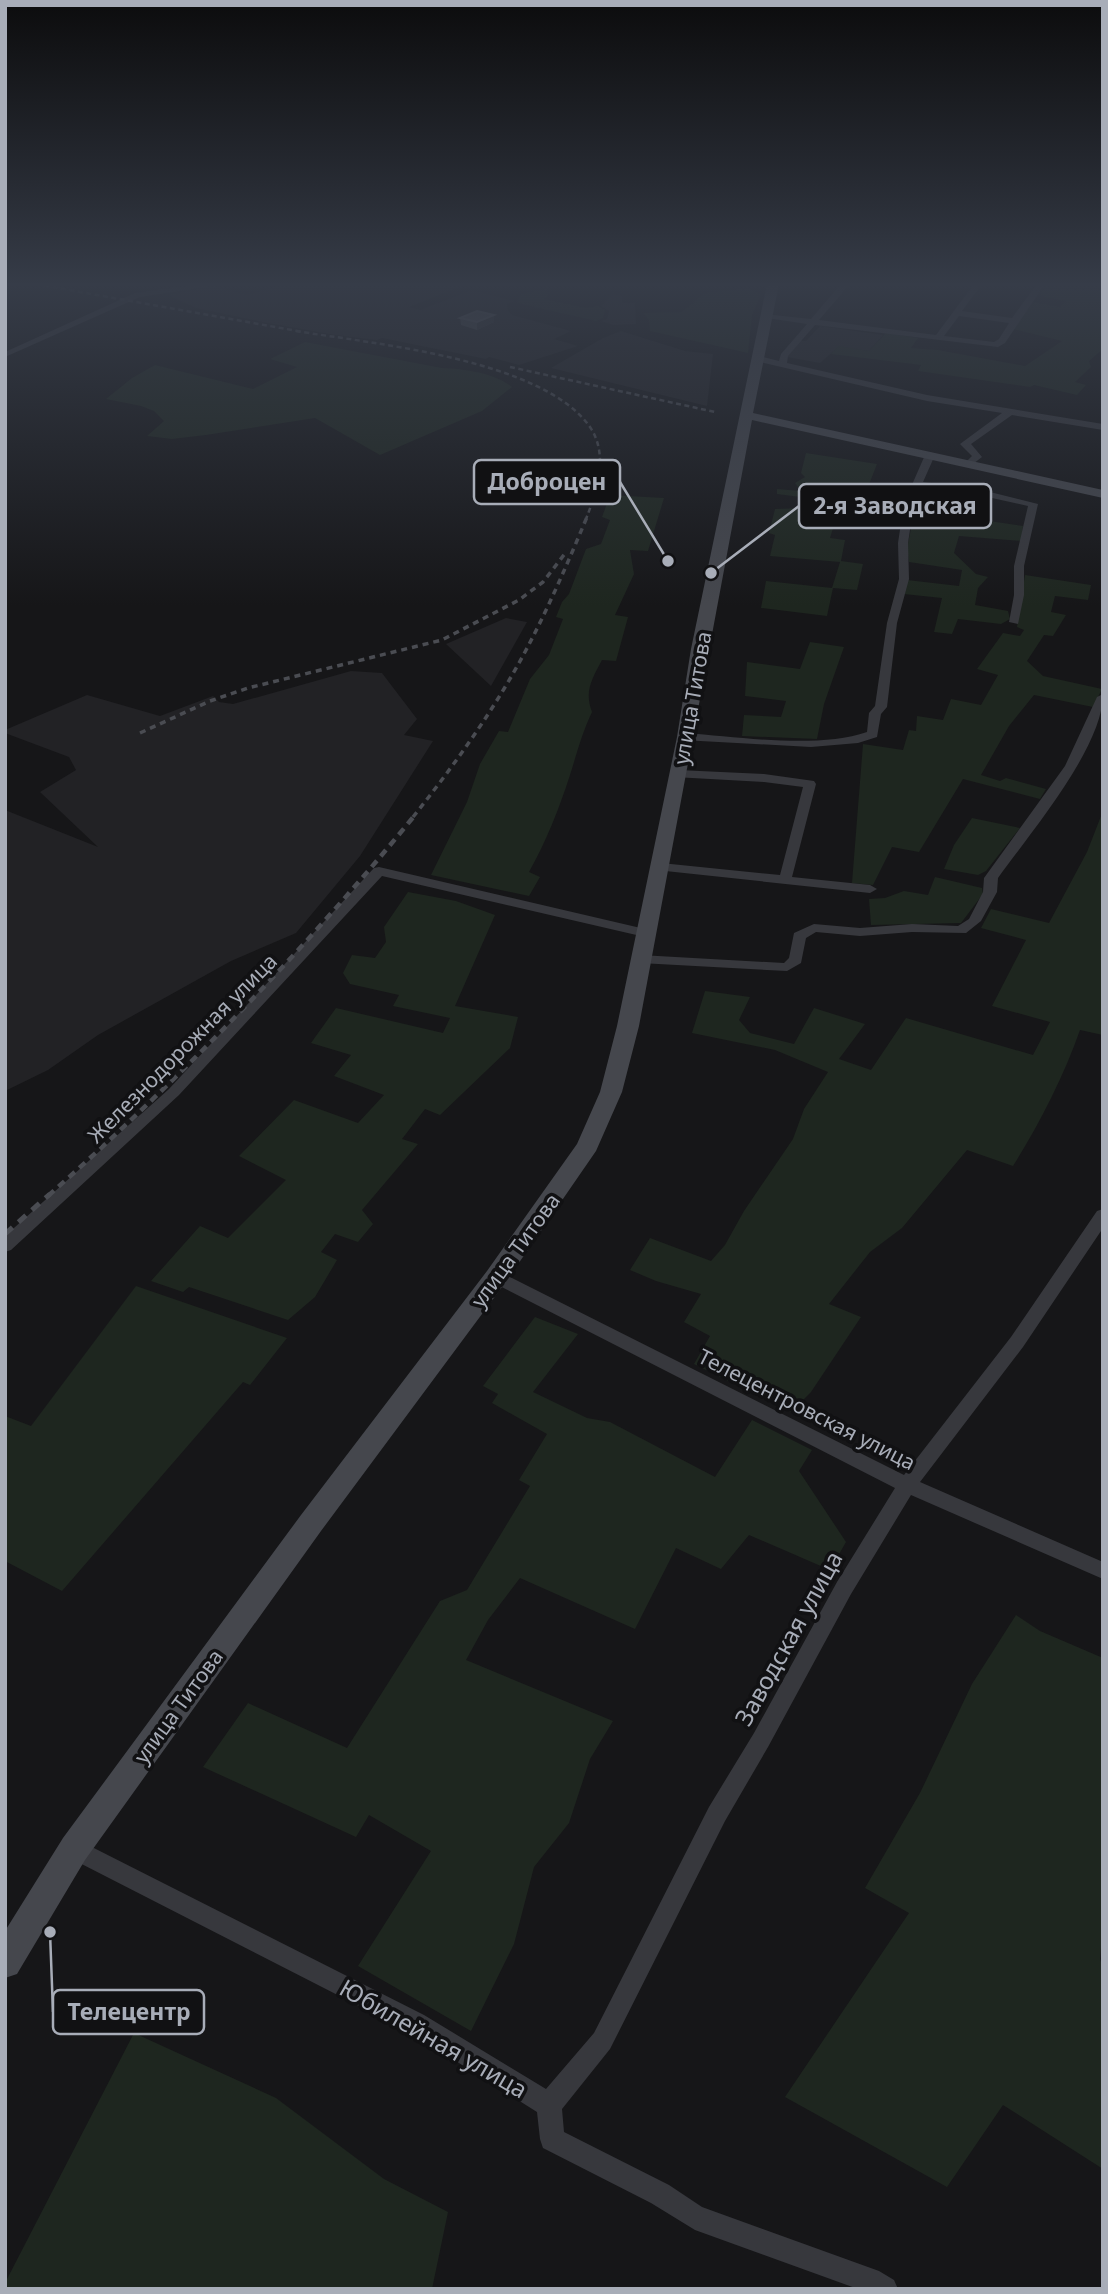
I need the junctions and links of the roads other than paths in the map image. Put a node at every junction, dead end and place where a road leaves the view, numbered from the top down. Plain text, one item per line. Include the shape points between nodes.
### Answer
1 (752, 391) edge
2 (899, 391) edge
3 (1011, 411) junction
4 (1103, 414) edge
5 (747, 415) junction
6 (1066, 419) junction
7 (1103, 427) edge
8 (930, 455) junction
9 (969, 464) junction
10 (917, 484) junction
11 (1103, 494) edge
12 (1014, 622) dead end
13 (1103, 697) edge
14 (687, 737) junction
15 (678, 774) junction
16 (661, 867) junction
17 (785, 880) junction
18 (870, 889) dead end
19 (645, 933) junction
20 (640, 959) junction
21 (1103, 1215) edge
22 (5, 1246) edge
23 (496, 1278) junction
24 (907, 1485) junction
25 (1103, 1571) edge
26 (74, 1849) junction
27 (5, 1962) edge
28 (549, 2105) junction
29 (885, 2289) edge

1 - 5 main road, улица Титова
2 - 3 street
3 - 6 street
3 - 9 street via 965,444 977,457
4 - 6 street
5 - 8 main road
5 - 14 main road, улица Титова via 699,649
6 - 7 street
8 - 9 main road
8 - 10 street
9 - 11 main road
10 - 12 street via 1033,504 1019,566
10 - 14 street via 909,503 904,579 873,734 863,740 814,743
13 - 20 street via 1071,766 991,878 990,892 974,922 961,930 860,933 814,928 799,936 796,960 787,967
14 - 15 main road, улица Титова
15 - 16 main road, улица Титова
15 - 17 street via 810,784
16 - 17 street
16 - 19 main road, улица Титова
17 - 18 street
19 - 20 main road, улица Титова
19 - 22 street, Железнодорожная улица via 379,870 174,1093
20 - 23 main road, улица Титова via 611,1092 587,1146
21 - 24 street, Заводская улица via 1017,1342
23 - 24 street, Телецентровская улица
23 - 26 main road, улица Титова
24 - 25 street, Телецентровская улица
24 - 28 street, Заводская улица via 717,1814 602,2041
26 - 27 main road, улица Титова
26 - 28 street, Юбилейная улица via 416,2022
28 - 29 street, Юбилейная улица via 552,2139 695,2217

